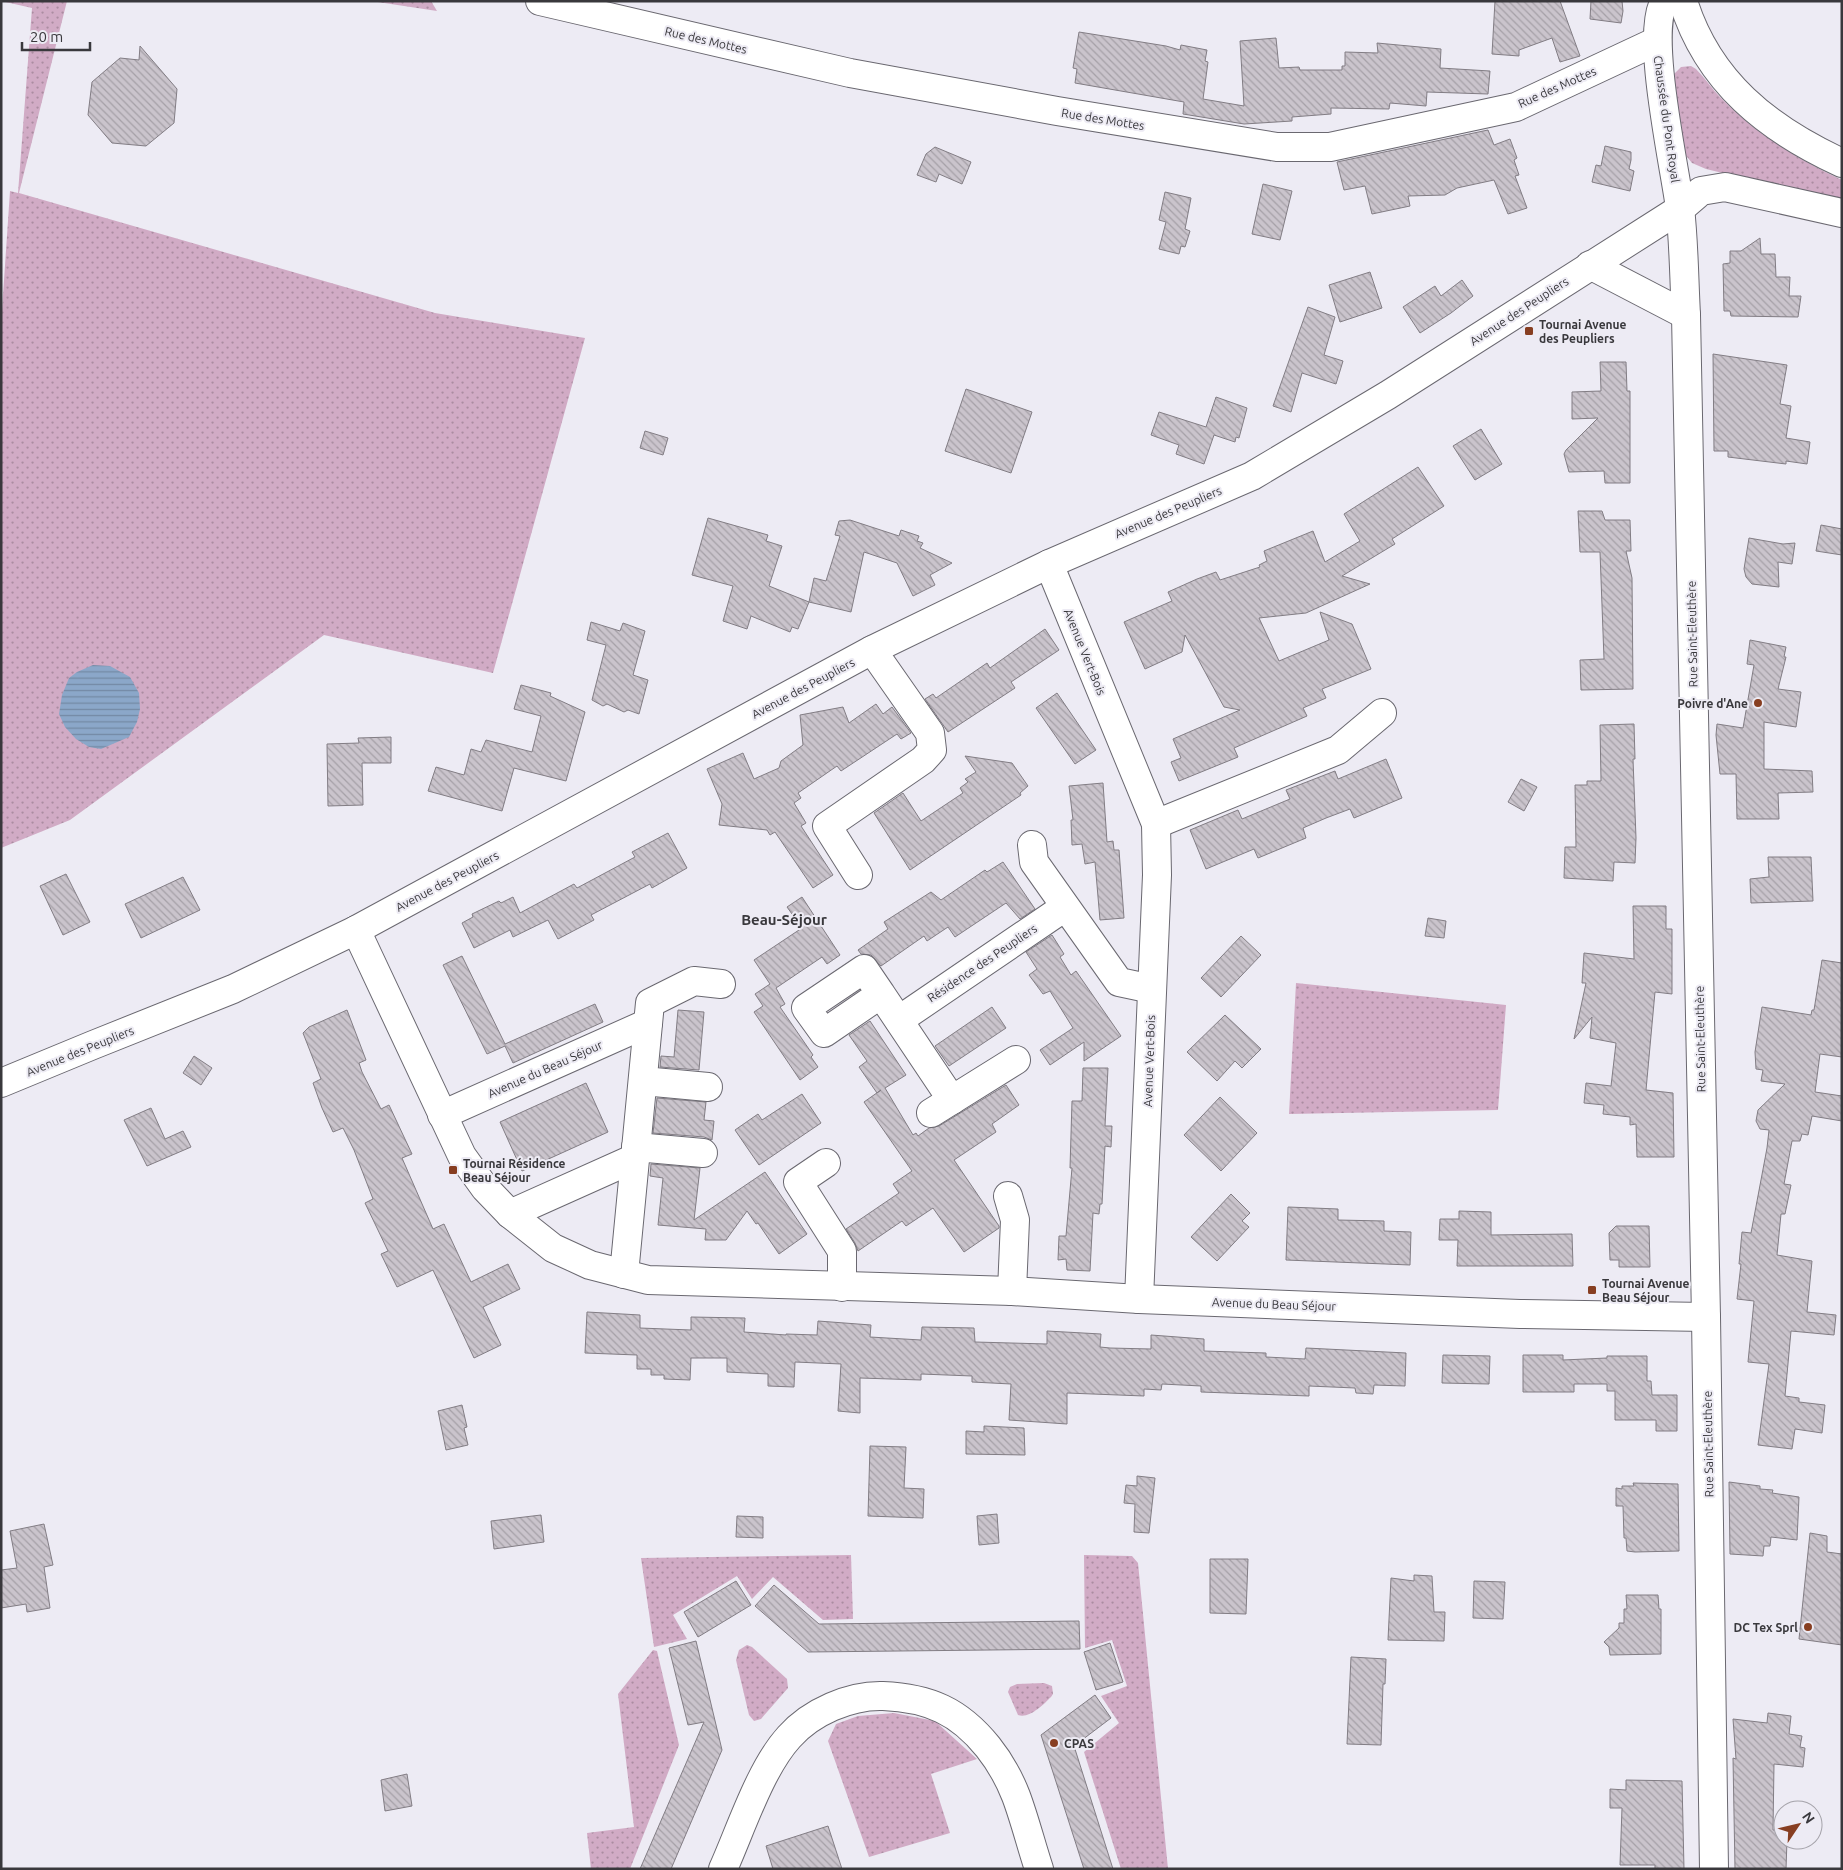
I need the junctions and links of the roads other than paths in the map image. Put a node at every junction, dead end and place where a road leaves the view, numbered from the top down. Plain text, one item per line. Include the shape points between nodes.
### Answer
1 (540, 1) edge
2 (1665, 1) edge
3 (1682, 1) edge
4 (1657, 41) junction
5 (1842, 163) edge
6 (1680, 209) junction
7 (1842, 213) edge
8 (1590, 265) junction
9 (1686, 314) junction
10 (1049, 564) junction
11 (872, 650) junction
12 (1382, 713) dead end
13 (1156, 824) junction
14 (1032, 845) dead end
15 (858, 875) dead end
16 (1065, 907) junction
17 (356, 930) junction
18 (721, 984) dead end
19 (1152, 989) junction
20 (881, 994) dead end
21 (899, 1020) junction
22 (648, 1023) junction
23 (1016, 1060) dead end
24 (643, 1081) junction
25 (1, 1083) edge
26 (708, 1087) dead end
27 (442, 1115) junction
28 (636, 1152) junction
29 (703, 1154) dead end
30 (826, 1163) dead end
31 (1008, 1196) dead end
32 (510, 1214) junction
33 (624, 1274) junction
34 (842, 1287) junction
35 (1012, 1291) junction
36 (1139, 1298) junction
37 (1706, 1317) junction
38 (723, 1869) edge
39 (1039, 1869) edge
40 (1714, 1869) edge

1 - 4 street, Rue des Mottes via 850,73 1277,147 1330,148 1516,106
2 - 4 street, Chaussée du Pont Royal via 1660,8
3 - 5 street via 1702,47 1742,98 1799,142
4 - 6 street, Chaussée du Pont Royal
6 - 7 street, Avenue des Peupliers via 1701,191 1725,187
6 - 8 street, Avenue des Peupliers
6 - 9 street, Rue Saint-Eleuthère
8 - 9 street
8 - 10 street, Avenue des Peupliers via 1388,395 1252,476
9 - 37 street, Rue Saint-Eleuthère
10 - 11 street, Avenue des Peupliers
10 - 13 street, Avenue Vert-Bois
11 - 15 street via 930,733 932,750 923,760 827,826
11 - 17 street, Avenue des Peupliers
12 - 13 street via 1338,750
13 - 19 street, Avenue Vert-Bois via 1158,875
14 - 16 street via 1034,862
16 - 19 street via 1119,982
16 - 21 street, Résidence des Peupliers
17 - 25 street, Avenue des Peupliers via 233,989
17 - 27 street, Avenue du Beau Séjour
18 - 22 street via 694,981 650,1003
19 - 36 street, Avenue Vert-Bois
20 - 21 street
21 - 23 street via 941,1106
22 - 24 street
22 - 27 street, Avenue du Beau Séjour
24 - 26 street
24 - 28 street
27 - 32 street, Avenue du Beau Séjour via 462,1156 485,1188
28 - 29 street
28 - 32 street
28 - 33 street
30 - 34 street via 798,1182 842,1251
31 - 35 street via 1015,1220
32 - 33 street, Avenue du Beau Séjour via 553,1248
33 - 34 street, Avenue du Beau Séjour via 648,1280
34 - 35 street, Avenue du Beau Séjour
35 - 36 street, Avenue du Beau Séjour
36 - 37 street, Avenue du Beau Séjour via 1520,1314
37 - 40 street, Rue Saint-Eleuthère
38 - 39 street via 763,1777 787,1738 832,1707 857,1698 878,1696 908,1698 938,1707 956,1716 977,1735 1007,1776

